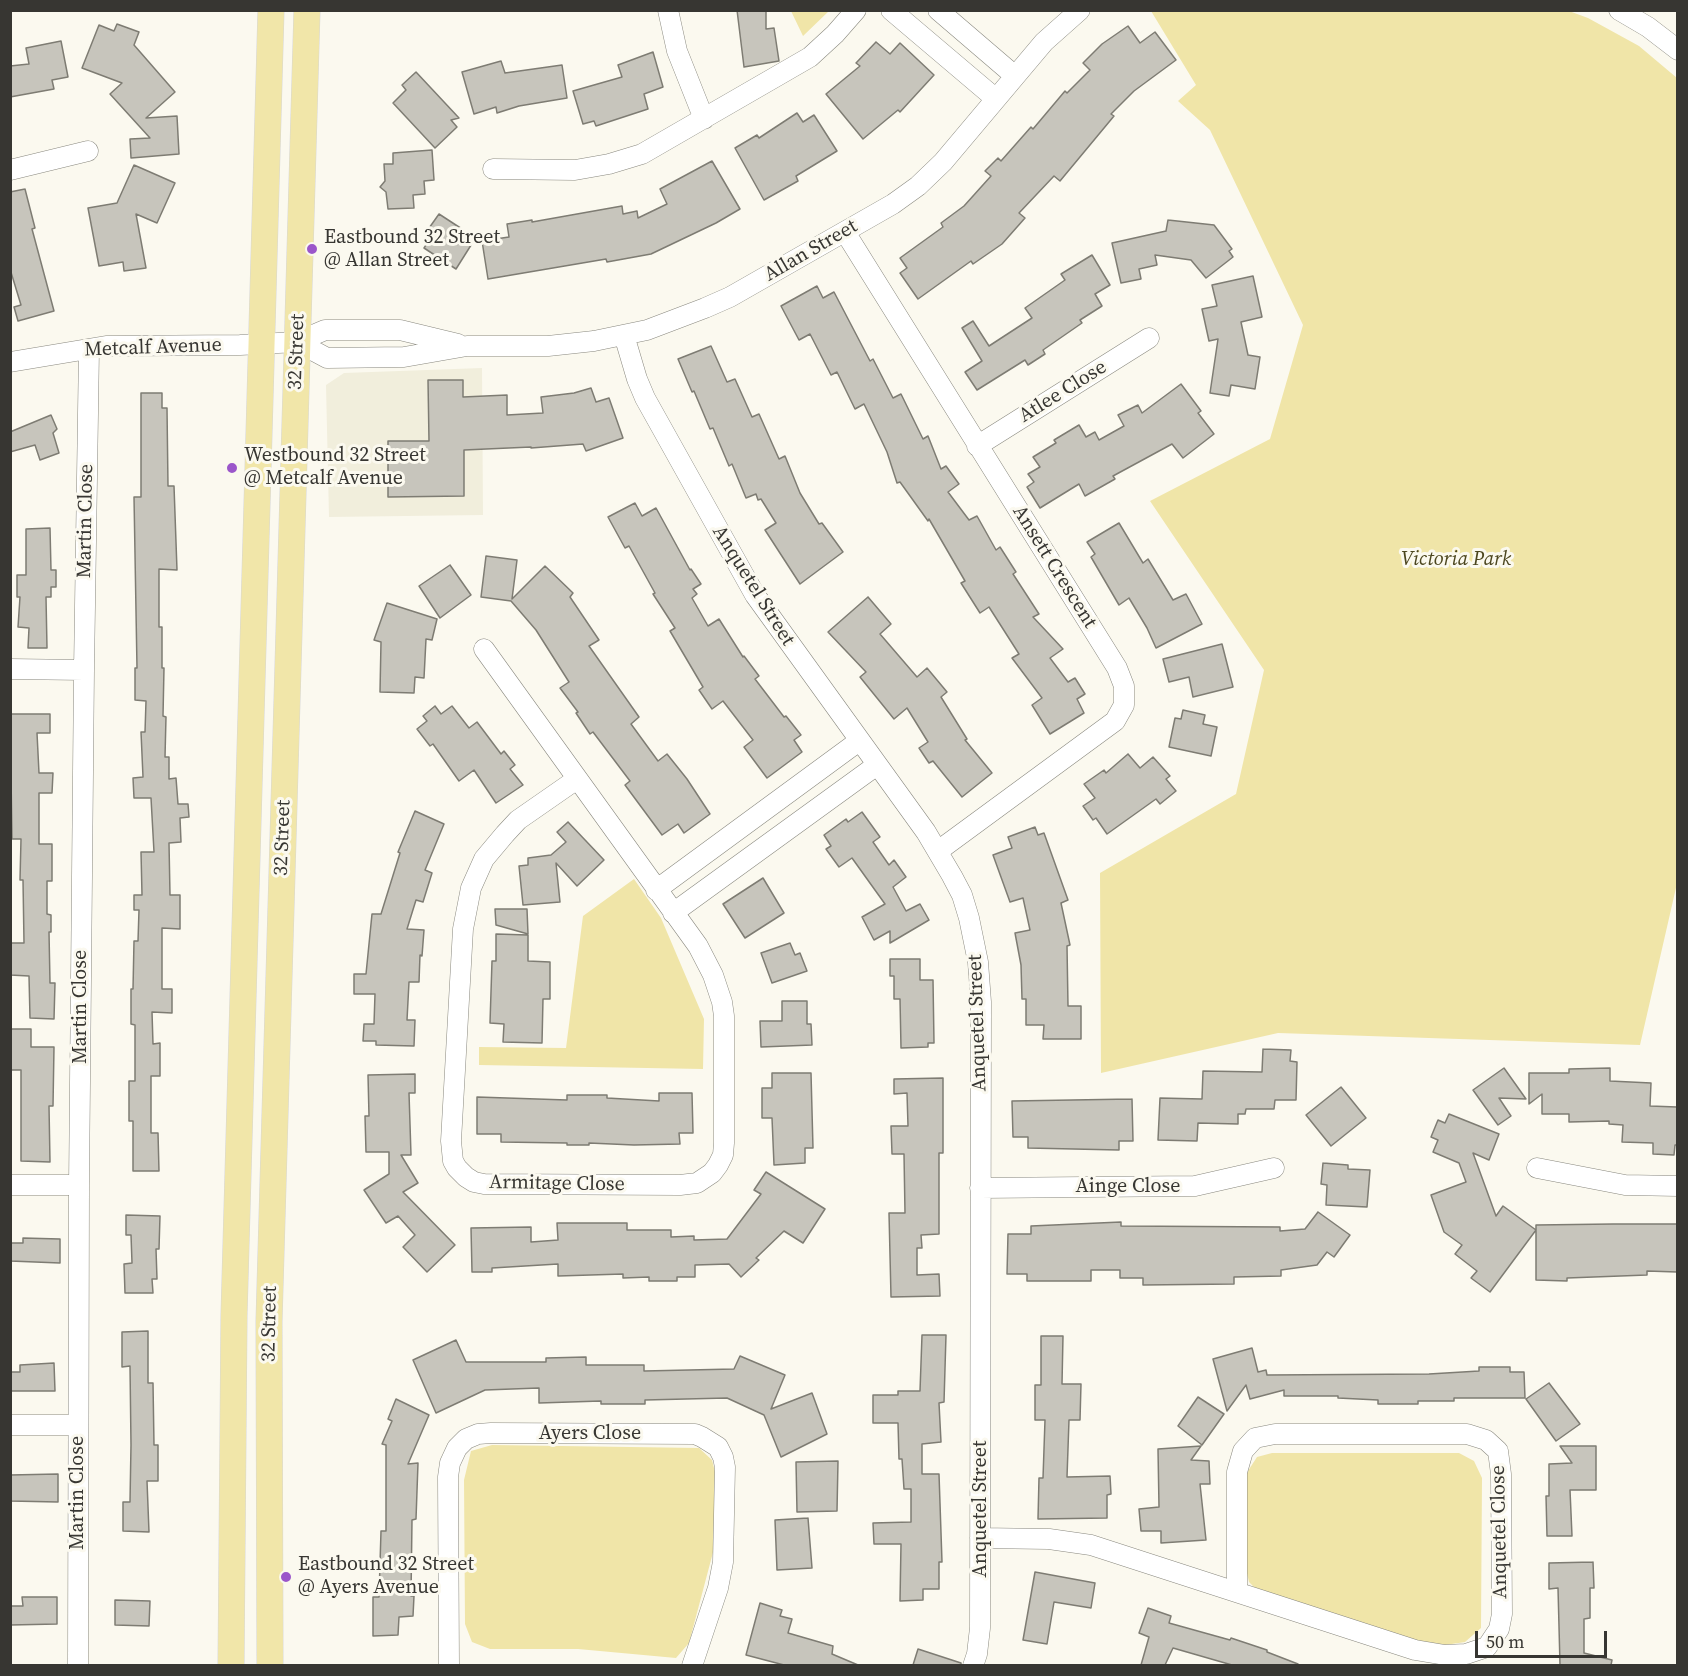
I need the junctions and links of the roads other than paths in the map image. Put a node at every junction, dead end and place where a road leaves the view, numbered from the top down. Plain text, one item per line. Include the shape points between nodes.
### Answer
1 (271, 10) edge
2 (307, 10) edge
3 (668, 10) edge
4 (856, 10) edge
5 (891, 10) edge
6 (938, 10) edge
7 (1080, 10) edge
8 (1619, 10) edge
9 (1677, 50) edge
10 (1015, 76) junction
11 (996, 99) junction
12 (704, 119) junction
13 (88, 151) dead end
14 (493, 169) dead end
15 (10, 170) edge
16 (845, 232) junction
17 (624, 335) junction
18 (1149, 338) dead end
19 (297, 342) junction
20 (260, 344) junction
21 (467, 346) junction
22 (89, 349) junction
23 (10, 362) edge
24 (977, 446) junction
25 (484, 649) dead end
26 (10, 669) edge
27 (84, 670) junction
28 (859, 741) junction
29 (877, 765) junction
30 (577, 779) junction
31 (754, 817) junction
32 (773, 841) junction
33 (938, 851) junction
34 (656, 890) junction
35 (673, 913) junction
36 (1274, 1168) dead end
37 (1536, 1168) dead end
38 (10, 1185) edge
39 (79, 1185) junction
40 (1677, 1186) edge
41 (980, 1188) junction
42 (10, 1425) edge
43 (78, 1425) junction
44 (980, 1538) junction
45 (1237, 1591) junction
46 (78, 1665) edge
47 (231, 1665) edge
48 (270, 1665) edge
49 (449, 1665) edge
50 (692, 1665) edge
51 (974, 1665) edge

1 - 20 main road, 32 Street
2 - 19 main road, 32 Street
3 - 12 street via 677,51
4 - 12 street via 810,57
5 - 11 street
6 - 10 street
7 - 10 street, Allan Street via 1044,42
8 - 9 street
10 - 11 street, Allan Street
11 - 16 street, Allan Street via 918,186
12 - 14 street via 642,154 600,167
13 - 15 street
16 - 17 street, Allan Street via 730,297 682,318
16 - 24 street, Ansett Crescent
17 - 21 street, Allan Street via 548,346
17 - 28 street, Anquetel Street via 637,379 656,420 755,595
18 - 24 street, Atlee Close
19 - 20 street, Metcalf Avenue
19 - 21 street, Allan Street via 325,330 400,330
19 - 21 street, Allan Street via 327,358 404,357
19 - 48 main road, 32 Street via 269,1321
20 - 22 street, Metcalf Avenue
20 - 47 main road, 32 Street via 234,1315
22 - 23 street, Metcalf Avenue
22 - 27 street, Martin Close
24 - 33 street, Ansett Crescent via 1117,668 1124,686 1124,705 1115,721
25 - 30 street, Armitage Close
26 - 27 street
27 - 39 street, Martin Close
28 - 29 street, Anquetel Street
28 - 31 street
29 - 32 street
29 - 33 street, Anquetel Street
30 - 34 street, Armitage Close
30 - 35 street, Armitage Close via 518,820 491,849 478,871 466,907 451,1142 453,1161 466,1177 484,1184 680,1185 697,1183 712,1173 723,1155 724,1143 722,1002 706,961
31 - 32 street
31 - 34 street
32 - 35 street
33 - 41 street, Anquetel Street via 962,895 978,962
34 - 35 street, Armitage Close
36 - 41 street, Ainge Close via 1195,1186
37 - 40 street via 1625,1185
38 - 39 street
39 - 43 street, Martin Close
41 - 44 street, Anquetel Street
42 - 43 street
43 - 46 street, Martin Close
44 - 45 street, Anquetel Close via 1048,1539 1091,1545
44 - 51 street, Anquetel Street via 980,1628
45 - 45 street, Anquetel Close via 1415,1650 1445,1655 1487,1647 1499,1629 1502,1614 1498,1451 1486,1440 1467,1434 1275,1434 1255,1438 1243,1451 1237,1472
49 - 50 street, Ayers Close via 450,1463 466,1439 491,1433 526,1433 695,1434 718,1447 725,1467 723,1562

